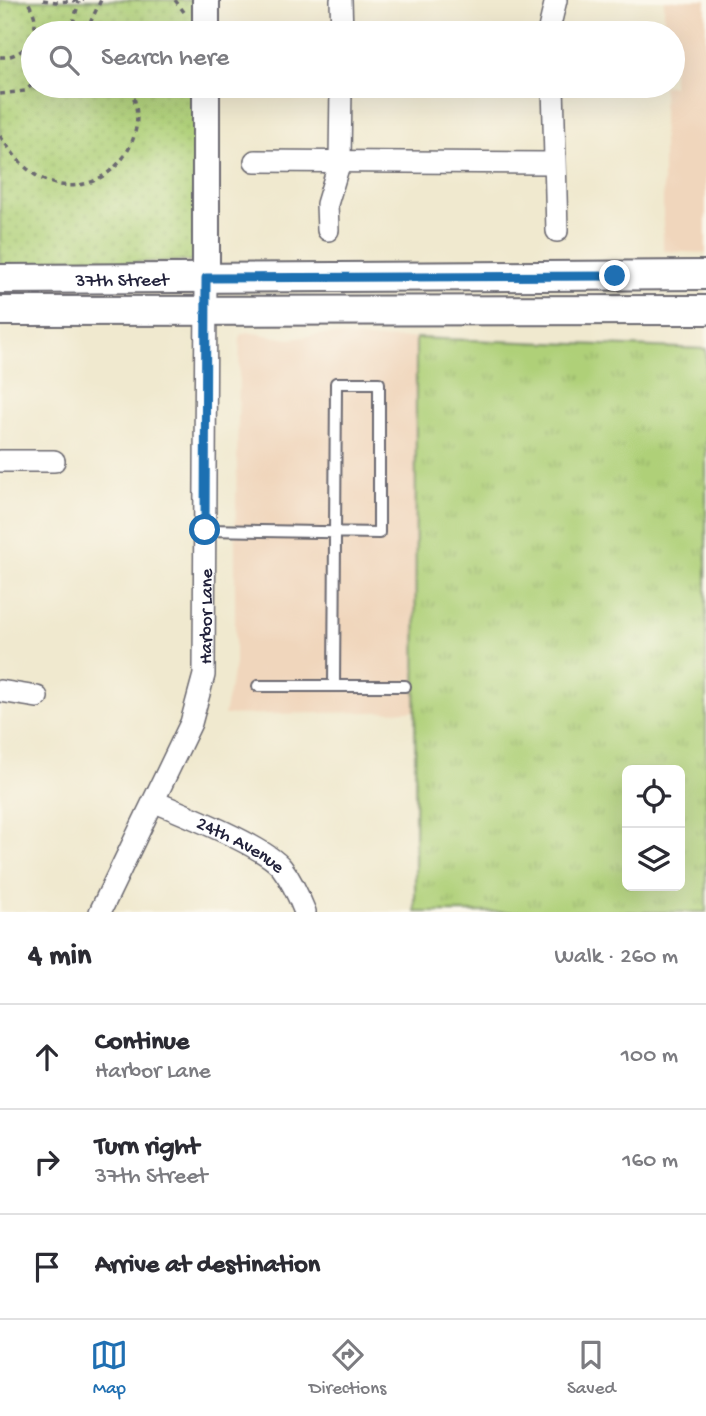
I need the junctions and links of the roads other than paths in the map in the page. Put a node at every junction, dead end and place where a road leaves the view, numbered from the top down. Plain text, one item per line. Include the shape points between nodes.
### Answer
1 (341, 0) edge
2 (556, 0) edge
3 (342, 21) edge
4 (551, 21) edge
5 (206, 98) edge
6 (341, 98) edge
7 (553, 98) edge
8 (255, 161) dead end
9 (340, 161) junction
10 (554, 163) junction
11 (328, 230) dead end
12 (556, 231) dead end
13 (706, 267) edge
14 (706, 275) edge
15 (444, 277) junction
16 (206, 278) junction
17 (0, 279) edge
18 (444, 310) junction
19 (706, 310) edge
20 (0, 311) edge
21 (206, 311) junction
22 (0, 461) edge
23 (54, 461) dead end
24 (205, 530) junction
25 (336, 532) junction
26 (258, 686) dead end
27 (334, 686) junction
28 (405, 686) dead end
29 (0, 691) edge
30 (37, 697) dead end
31 (155, 802) junction
32 (100, 912) edge
33 (305, 912) edge

1 - 3 street
2 - 4 street
5 - 16 street, Harbor Lane
6 - 9 street
7 - 10 street
8 - 9 street
9 - 10 street
9 - 11 street via 327,204
10 - 12 street
13 - 14 lane
14 - 15 main road, 37th Street
15 - 16 main road, 37th Street
15 - 18 main road
16 - 17 main road, 37th Street
16 - 21 street, Harbor Lane
18 - 19 main road, 37th Street
18 - 21 main road, 37th Street
20 - 21 main road, 37th Street
21 - 24 street, Harbor Lane
22 - 23 street
24 - 25 lane
24 - 31 street, Harbor Lane via 204,676 191,723
25 - 25 lane via 379,533 379,383 336,383
25 - 27 lane
26 - 27 lane
27 - 28 lane
29 - 30 street
31 - 32 street, Harbor Lane
31 - 33 street, 24th Avenue via 281,865

